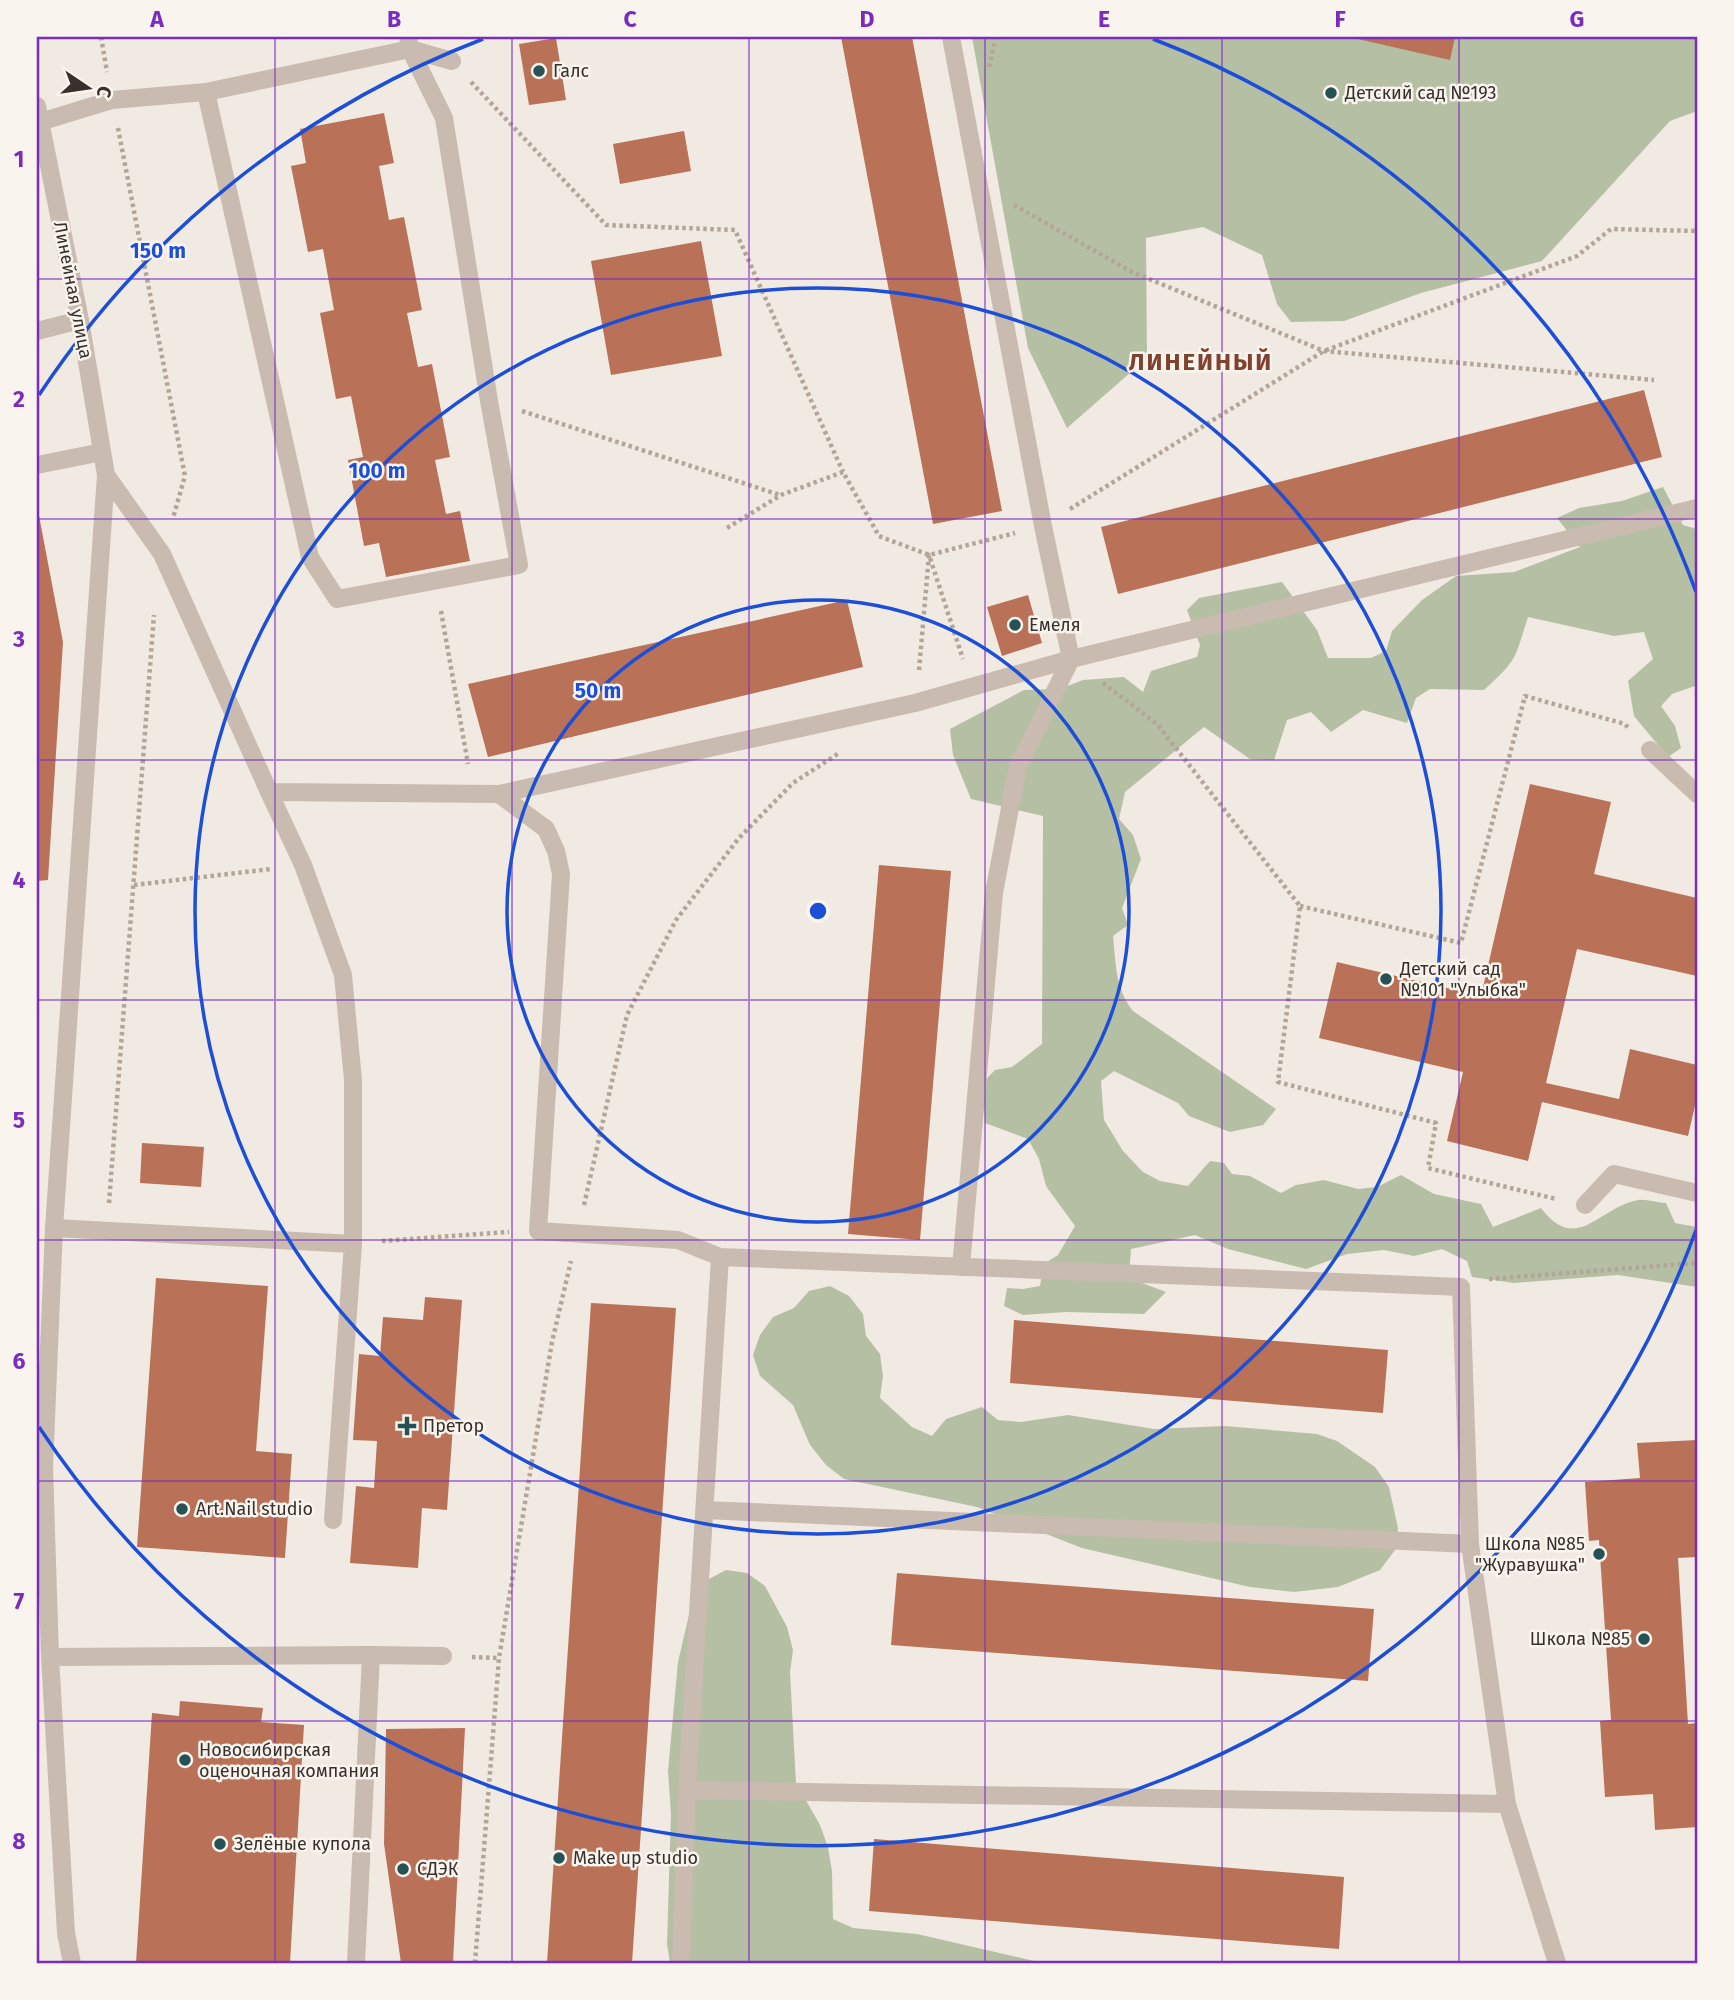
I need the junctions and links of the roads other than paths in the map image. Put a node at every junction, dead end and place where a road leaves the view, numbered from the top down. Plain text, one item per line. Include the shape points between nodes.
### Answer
1 (951, 37) edge
2 (409, 43) edge
3 (452, 61) road end
4 (206, 92) junction
5 (38, 114) edge
6 (80, 320) junction
7 (37, 331) edge
8 (102, 452) junction
9 (37, 465) edge
10 (106, 475) junction
11 (1697, 508) edge
12 (1072, 659) junction
13 (1650, 750) road end
14 (269, 792) junction
15 (499, 794) junction
16 (1697, 794) edge
17 (1697, 1193) edge
18 (1585, 1206) road end
19 (54, 1228) junction
20 (353, 1244) junction
21 (720, 1257) junction
22 (961, 1267) junction
23 (705, 1510) junction
24 (333, 1520) dead end
25 (1470, 1544) junction
26 (371, 1655) junction
27 (443, 1656) dead end
28 (50, 1657) junction
29 (687, 1790) junction
30 (1507, 1804) junction
31 (72, 1963) edge
32 (356, 1963) edge
33 (681, 1963) edge
34 (1557, 1963) edge

1 - 12 street
2 - 3 street
2 - 4 street
2 - 4 street via 444,118 519,565 337,599 310,557
4 - 5 street via 112,100
5 - 6 street, Линейная улица
6 - 7 street
6 - 8 street, Линейная улица
8 - 9 street
8 - 10 street, Линейная улица
10 - 14 street via 162,554
10 - 19 street
11 - 12 street
12 - 15 street via 915,704
12 - 22 street via 1018,766 999,867
13 - 16 street
14 - 15 street
14 - 20 street via 303,865 343,975 353,1080
15 - 21 street via 546,829 561,874 538,1231 678,1240
17 - 18 street via 1614,1174
19 - 20 street
19 - 28 street via 44,1467
20 - 24 street
21 - 22 street
21 - 23 street
22 - 25 street via 1461,1287
23 - 25 street
23 - 29 street
25 - 30 street
26 - 27 street
26 - 28 street
26 - 32 street
28 - 31 street via 66,1933
29 - 30 street
29 - 33 street
30 - 34 street

